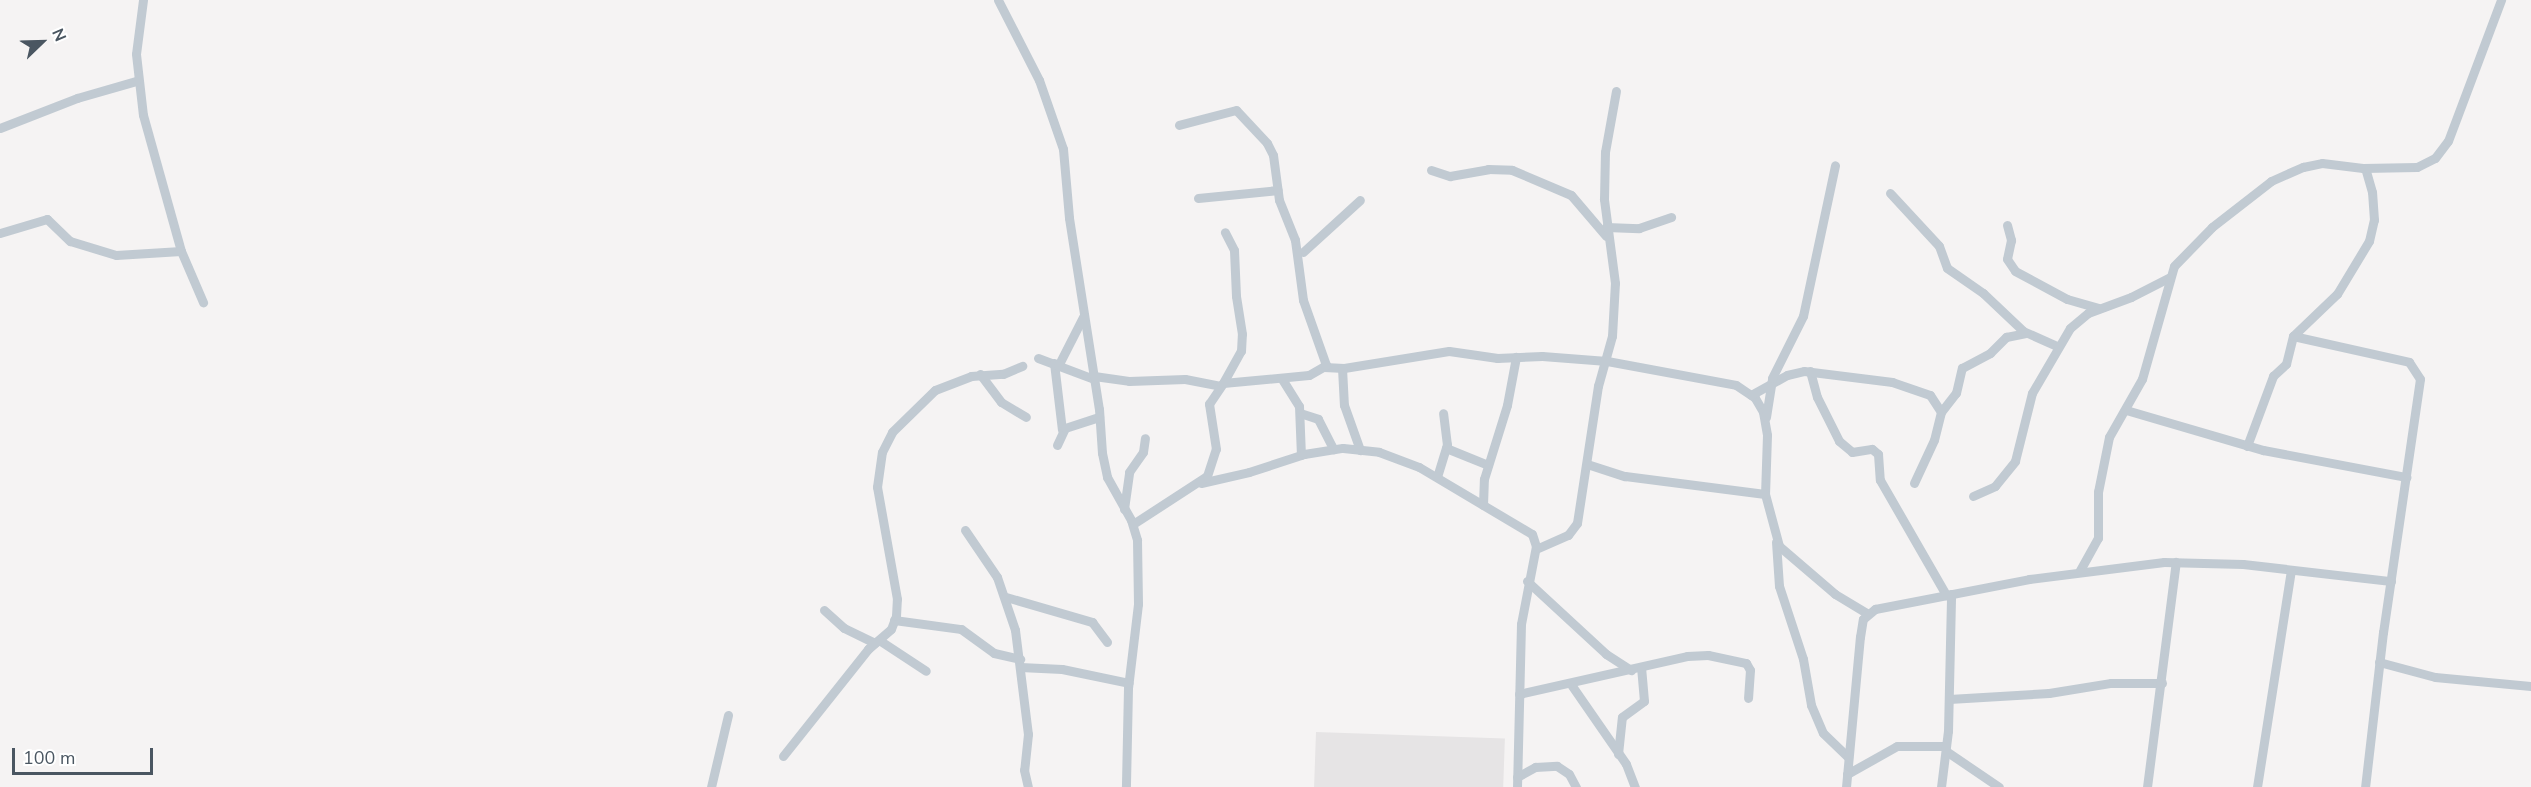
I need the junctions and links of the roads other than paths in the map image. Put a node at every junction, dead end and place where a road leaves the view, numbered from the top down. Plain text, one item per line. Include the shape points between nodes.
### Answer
1 (143, 0) edge
2 (998, 0) edge
3 (2501, 0) edge
4 (136, 81) junction
5 (1616, 91) dead end
6 (1179, 125) dead end
7 (0, 128) edge
8 (1835, 165) dead end
9 (2365, 168) junction
10 (1431, 170) dead end
11 (1278, 190) junction
12 (1890, 193) dead end
13 (1198, 198) dead end
14 (1360, 200) dead end
15 (1671, 217) dead end
16 (2007, 225) dead end
17 (1292, 231) junction
18 (1225, 232) dead end
19 (1607, 232) junction
20 (0, 233) edge
21 (181, 251) junction
22 (1303, 252) junction
23 (1298, 265) junction
24 (2170, 277) junction
25 (203, 302) dead end
26 (2099, 308) junction
27 (1083, 317) junction
28 (2026, 333) junction
29 (2293, 336) junction
30 (2056, 346) junction
31 (1516, 357) junction
32 (1038, 358) dead end
33 (1606, 361) junction
34 (1056, 364) junction
35 (1022, 366) dead end
36 (1324, 367) junction
37 (1342, 368) junction
38 (1810, 371) junction
39 (980, 374) junction
40 (1094, 378) junction
41 (1282, 379) junction
42 (1221, 384) junction
43 (1770, 386) junction
44 (1751, 395) junction
45 (2126, 410) junction
46 (1941, 412) junction
47 (1300, 413) junction
48 (1443, 413) dead end
49 (1026, 417) dead end
50 (1099, 417) junction
51 (1766, 422) junction
52 (1062, 430) junction
53 (1145, 438) dead end
54 (1057, 445) dead end
55 (2247, 446) junction
56 (1446, 448) junction
57 (1333, 449) junction
58 (1360, 450) junction
59 (1301, 455) junction
60 (1587, 464) junction
61 (1488, 465) junction
62 (1437, 477) junction
63 (2406, 477) junction
64 (1200, 483) junction
65 (1914, 483) dead end
66 (1765, 495) junction
67 (1973, 496) dead end
68 (1483, 504) junction
69 (1124, 509) junction
70 (1133, 524) junction
71 (965, 530) dead end
72 (1776, 540) junction
73 (1536, 549) junction
74 (2176, 562) junction
75 (2079, 572) junction
76 (2291, 572) junction
77 (1527, 581) junction
78 (2391, 581) junction
79 (1949, 594) junction
80 (1006, 597) junction
81 (824, 610) dead end
82 (1867, 613) junction
83 (894, 620) junction
84 (877, 641) junction
85 (1107, 642) dead end
86 (2379, 662) junction
87 (1020, 663) junction
88 (1636, 669) junction
89 (926, 671) dead end
90 (1129, 683) junction
91 (1570, 683) junction
92 (2162, 683) junction
93 (2531, 686) edge
94 (1519, 694) junction
95 (1748, 698) dead end
96 (1949, 699) junction
97 (728, 715) dead end
98 (1946, 749) junction
99 (1618, 754) junction
100 (783, 756) dead end
101 (1848, 757) junction
102 (1847, 774) junction
103 (1517, 777) junction
104 (711, 787) edge
105 (1028, 787) edge
106 (1126, 787) edge
107 (1517, 787) edge
108 (1576, 787) edge
109 (1635, 787) edge
110 (1846, 787) edge
111 (1941, 787) edge
112 (2000, 787) edge
113 (2147, 787) edge
114 (2257, 787) edge
115 (2365, 787) edge

1 - 4 street
2 - 27 street via 1039,80 1064,149
3 - 9 street via 2442,152 2417,167
4 - 7 street via 77,98
4 - 21 street
5 - 19 street via 1605,152
6 - 11 street via 1236,110 1245,116 1273,155
8 - 43 street via 1803,316
9 - 24 street via 2322,163 2271,181 2212,227 2174,266
9 - 29 street via 2373,192 2374,220 2369,241 2337,294
10 - 19 street via 1450,176 1488,169 1512,170 1571,195
11 - 13 street
11 - 17 street
12 - 28 street via 1939,246 1947,268 1983,293
14 - 22 street
15 - 19 street via 1639,228
16 - 26 street via 2011,240 2007,259 2015,271 2067,299
17 - 22 street via 1302,243
17 - 23 street
18 - 42 street via 1234,250 1242,333 1241,351
19 - 33 street via 1615,303
20 - 21 street via 47,219 70,241 116,255
21 - 25 street
22 - 23 street
23 - 36 street via 1303,300 1323,353
24 - 26 street
24 - 45 street via 2142,379
26 - 30 street via 2077,320
27 - 34 street
27 - 40 street
28 - 30 street
28 - 46 street via 2006,337 1990,353 1962,368 1956,393
29 - 55 street via 2289,357 2273,376
29 - 63 street via 2409,362 2416,371 2419,395
30 - 67 street via 2032,393 2015,461 1995,486
31 - 33 street
31 - 37 street via 1434,351
31 - 61 street via 1507,405
32 - 34 street
33 - 44 street via 1721,380
33 - 60 street via 1596,397
34 - 40 street
34 - 52 street
35 - 39 street via 1003,374
36 - 37 street
36 - 41 street via 1309,375
37 - 58 street via 1344,405
38 - 43 street via 1787,375
38 - 46 street via 1892,382 1930,395
38 - 79 street via 1817,397 1839,441 1852,452 1872,449 1878,454 1880,480
39 - 49 street via 996,398
39 - 83 street via 947,384 920,401 892,432 882,452 878,487 897,599
40 - 42 street via 1185,379
40 - 50 street
41 - 42 street
41 - 47 street via 1296,397
42 - 64 street via 1209,404 1216,449 1207,476
43 - 44 street
43 - 51 street
44 - 51 street
45 - 55 street
45 - 75 street via 2109,437 2103,462 2095,549
46 - 65 street via 1934,440
47 - 57 street via 1318,418
47 - 59 street
48 - 56 street
50 - 52 street
50 - 69 street via 1105,468
51 - 66 street
52 - 54 street
53 - 69 street via 1143,452 1129,472
55 - 63 street
56 - 61 street
56 - 62 street
57 - 58 street
57 - 59 street
58 - 62 street via 1379,452
59 - 64 street
60 - 66 street via 1624,476
60 - 73 street via 1574,530
61 - 68 street
62 - 68 street
63 - 78 street
64 - 70 street
66 - 72 street
68 - 73 street via 1527,530
69 - 70 street
70 - 90 street via 1138,604
71 - 80 street
72 - 82 street via 1791,559 1835,594
72 - 101 street via 1779,586 1803,659 1811,705 1823,733
73 - 77 street
74 - 75 street
74 - 76 street via 2243,564
74 - 92 street
75 - 79 street
76 - 78 street
76 - 114 street
77 - 88 street via 1606,654
77 - 94 street
78 - 86 street
79 - 82 street
79 - 96 street
80 - 85 street via 1092,622
80 - 87 street
81 - 84 street via 844,627
82 - 101 street via 1860,637
83 - 84 street
83 - 87 street via 961,629 994,653
84 - 89 street
84 - 100 street
86 - 93 street via 2435,676
86 - 115 street
87 - 90 street
87 - 105 street via 1028,734 1024,770
88 - 91 street
88 - 95 street via 1687,656 1741,659 1750,670
88 - 99 street via 1644,701 1622,717
90 - 106 street
91 - 94 street
91 - 99 street
92 - 96 street via 2111,683 2049,693
92 - 113 street
94 - 103 street
96 - 98 street
97 - 104 street
98 - 102 street via 1896,746
98 - 111 street
98 - 112 street
99 - 109 street
101 - 102 street
102 - 110 street
103 - 107 street
103 - 108 street via 1535,767 1557,766 1569,774

